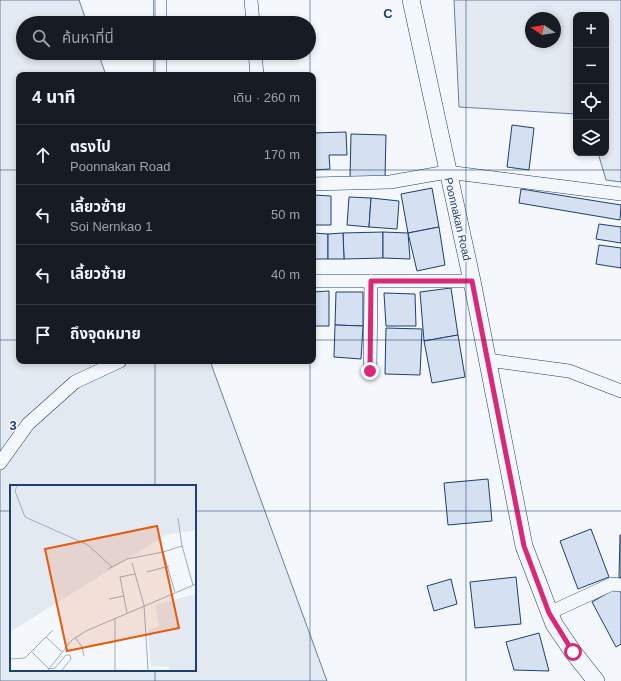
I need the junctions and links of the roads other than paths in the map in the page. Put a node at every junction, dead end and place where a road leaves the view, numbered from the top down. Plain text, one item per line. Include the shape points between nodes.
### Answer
1 (160, 0) edge
2 (251, 0) edge
3 (411, 0) edge
4 (160, 16) edge
5 (252, 16) edge
6 (160, 60) edge
7 (256, 60) edge
8 (160, 72) edge
9 (257, 72) edge
10 (447, 172) junction
11 (316, 184) edge
12 (621, 194) edge
13 (316, 281) edge
14 (371, 281) junction
15 (472, 281) junction
16 (488, 360) junction
17 (114, 364) edge
18 (370, 371) dead end
19 (621, 391) edge
20 (0, 463) edge
21 (621, 585) edge
22 (549, 613) junction
23 (596, 681) edge

1 - 4 street
2 - 5 street
3 - 10 street, Poonnakan Road
6 - 8 street
7 - 9 street
10 - 11 street via 390,182
10 - 12 street
10 - 15 street, Poonnakan Road
13 - 14 street
14 - 15 street
14 - 18 street
15 - 16 street, Poonnakan Road
16 - 19 street via 569,371
16 - 22 street, Poonnakan Road via 524,546
17 - 20 street via 75,382 28,424
21 - 22 street via 612,584
22 - 23 street, Poonnakan Road via 564,640

